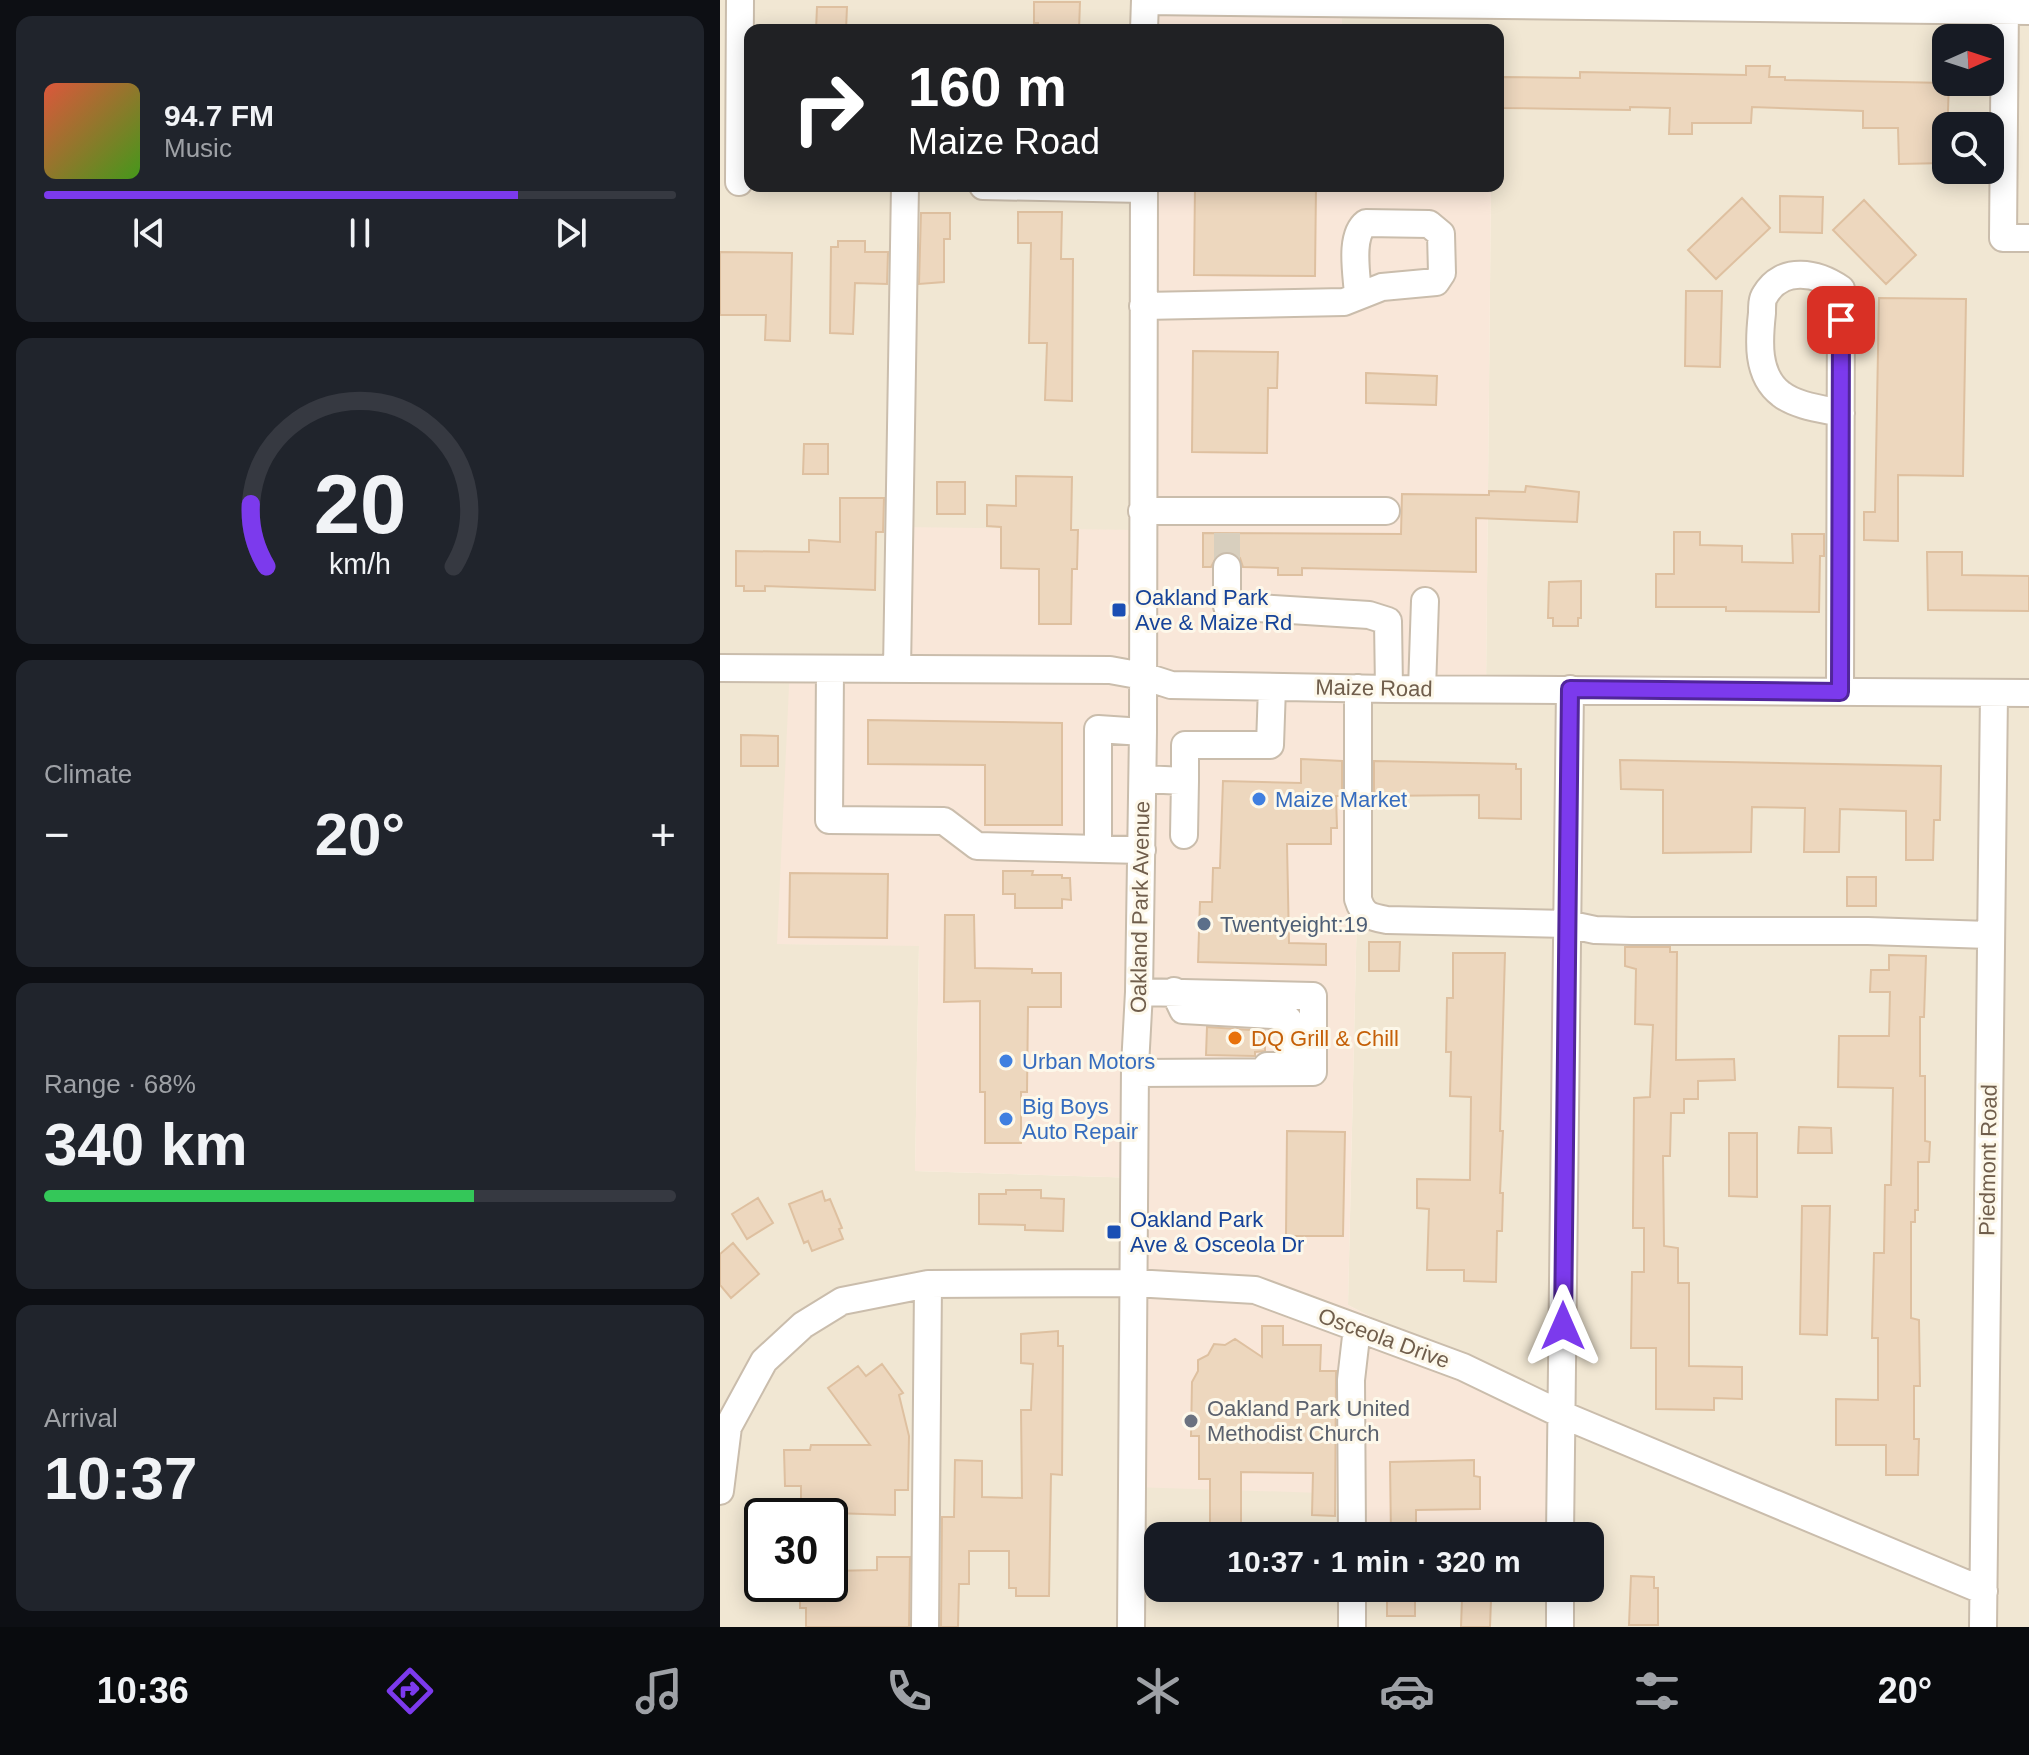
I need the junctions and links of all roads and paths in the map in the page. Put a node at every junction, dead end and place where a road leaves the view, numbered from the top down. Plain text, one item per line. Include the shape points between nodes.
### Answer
1 (740, 0) edge
2 (1145, 0) edge
3 (2013, 7) edge
4 (1144, 24) edge
5 (736, 182) edge
6 (905, 192) edge
7 (1144, 192) edge
8 (2029, 238) edge
9 (1358, 295) dead end
10 (1143, 306) junction
11 (1841, 413) junction
12 (1142, 511) junction
13 (1386, 511) dead end
14 (1227, 567) tunnel mouth
15 (1425, 601) dead end
16 (720, 668) edge
17 (830, 669) junction
18 (897, 669) junction
19 (1143, 676) junction
20 (1272, 687) junction
21 (1358, 688) junction
22 (1389, 689) junction
23 (1422, 689) junction
24 (1570, 689) junction
25 (1840, 692) junction
26 (1994, 693) junction
27 (2029, 693) edge
28 (1143, 732) junction
29 (1143, 779) junction
30 (1185, 781) junction
31 (1184, 835) dead end
32 (1098, 849) junction
33 (1142, 850) junction
34 (1567, 924) junction
35 (1989, 935) junction
36 (1139, 992) junction
37 (1135, 1073) junction
38 (1134, 1283) junction
39 (928, 1284) junction
40 (1357, 1328) junction
41 (1563, 1415) junction
42 (720, 1491) edge
43 (1352, 1522) edge
44 (1560, 1522) edge
45 (1984, 1591) junction
46 (1352, 1602) edge
47 (1560, 1602) edge
48 (925, 1627) edge
49 (1131, 1627) edge
50 (1352, 1627) edge
51 (1560, 1627) edge
52 (1983, 1627) edge

1 - 5 street
2 - 3 street
2 - 4 street
3 - 8 street via 2003,238
6 - 18 street
7 - 10 street, Oakland Park Avenue
9 - 10 street via 1344,302
10 - 12 street, Oakland Park Avenue
11 - 11 street via 1841,289 1802,274 1780,279 1763,296 1759,339 1764,373 1781,395
11 - 25 street
12 - 13 street via 1227,522
12 - 19 street, Oakland Park Avenue
14 - 22 street via 1227,606 1369,615 1388,621
15 - 23 street
16 - 17 street, Maize Road
17 - 18 street, Maize Road
17 - 32 street via 829,820 944,821 977,846
18 - 19 street, Maize Road via 1110,670
19 - 20 street, Maize Road via 1171,685
19 - 28 street, Oakland Park Avenue
20 - 21 street, Maize Road
20 - 30 street via 1270,745 1185,745
21 - 22 street, Maize Road
21 - 34 street via 1362,911 1387,920
22 - 23 street, Maize Road
23 - 24 street, Maize Road
24 - 25 street, Maize Road
24 - 34 street
25 - 26 street, Maize Road
26 - 27 street, Maize Road
26 - 35 street, Piedmont Road
28 - 29 street, Oakland Park Avenue
28 - 32 street via 1098,729
29 - 30 street
29 - 33 street, Oakland Park Avenue
30 - 31 street
32 - 33 street
33 - 36 street, Oakland Park Avenue
34 - 35 street via 1632,931
34 - 41 street
35 - 45 street, Piedmont Road
36 - 37 street, Oakland Park Avenue
36 - 37 street via 1313,996 1313,1072
37 - 38 street, Oakland Park Avenue
38 - 39 street, Osceola Drive
38 - 40 street, Osceola Drive via 1255,1290
38 - 49 street, Oakland Park Avenue
39 - 42 street, Osceola Drive via 842,1301 803,1325 764,1361 728,1427
39 - 48 street
40 - 41 street, Osceola Drive via 1463,1367
40 - 43 street via 1351,1380
41 - 44 street
41 - 45 street, Osceola Drive
45 - 52 street, Piedmont Road
46 - 50 street
47 - 51 street

